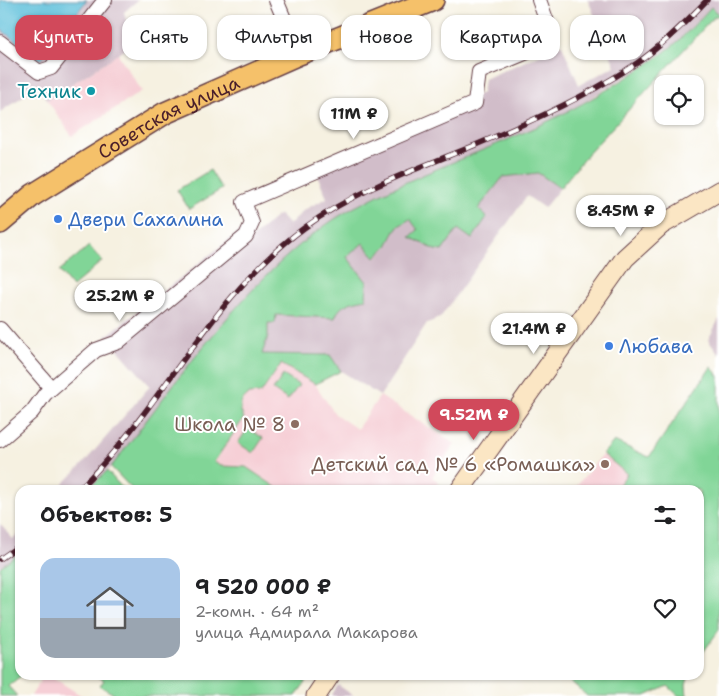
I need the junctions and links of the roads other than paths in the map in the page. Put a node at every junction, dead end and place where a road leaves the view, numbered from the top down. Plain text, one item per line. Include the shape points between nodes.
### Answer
1 (105, 0) edge
2 (276, 0) edge
3 (433, 0) edge
4 (539, 0) edge
5 (283, 15) edge
6 (331, 41) edge
7 (0, 42) edge
8 (286, 60) edge
9 (719, 191) edge
10 (0, 223) edge
11 (0, 329) edge
12 (51, 388) junction
13 (0, 440) edge
14 (464, 485) edge
15 (327, 680) edge
16 (316, 696) edge

1 - 7 street via 51,68 39,72
2 - 5 street
3 - 6 main road, Советская улица
4 - 12 street via 551,33 549,43 479,72 475,104 244,202 252,223 246,236 118,342 96,350
8 - 10 main road, Советская улица via 165,113 34,195
9 - 14 main road via 661,225 625,258
11 - 12 street
12 - 13 street via 32,412
15 - 16 main road

